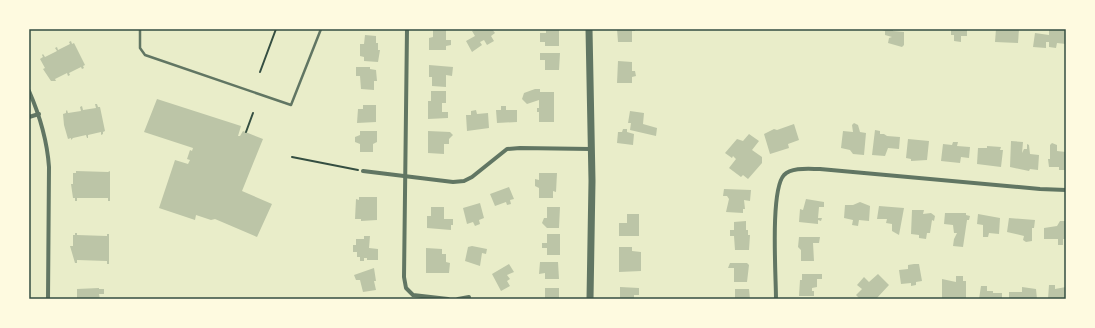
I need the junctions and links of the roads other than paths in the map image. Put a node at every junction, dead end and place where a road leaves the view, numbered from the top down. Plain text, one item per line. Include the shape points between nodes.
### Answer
1 (140, 29) edge
2 (321, 29) edge
3 (407, 29) edge
4 (589, 29) edge
5 (29, 91) edge
6 (39, 114) junction
7 (29, 117) edge
8 (591, 149) junction
9 (363, 171) road end
10 (405, 176) junction
11 (1066, 190) edge
12 (469, 297) dead end
13 (48, 299) edge
14 (448, 299) edge
15 (458, 299) edge
16 (590, 299) edge
17 (776, 299) edge

1 - 2 lane via 140,48 145,55 291,105
3 - 10 street
4 - 8 street
5 - 6 street
6 - 7 street
6 - 13 street via 48,145
8 - 10 street via 506,149 464,181 449,182
8 - 16 street
9 - 10 street
10 - 14 street via 406,288 413,295
11 - 17 street via 798,169 785,174 778,186
12 - 15 street

